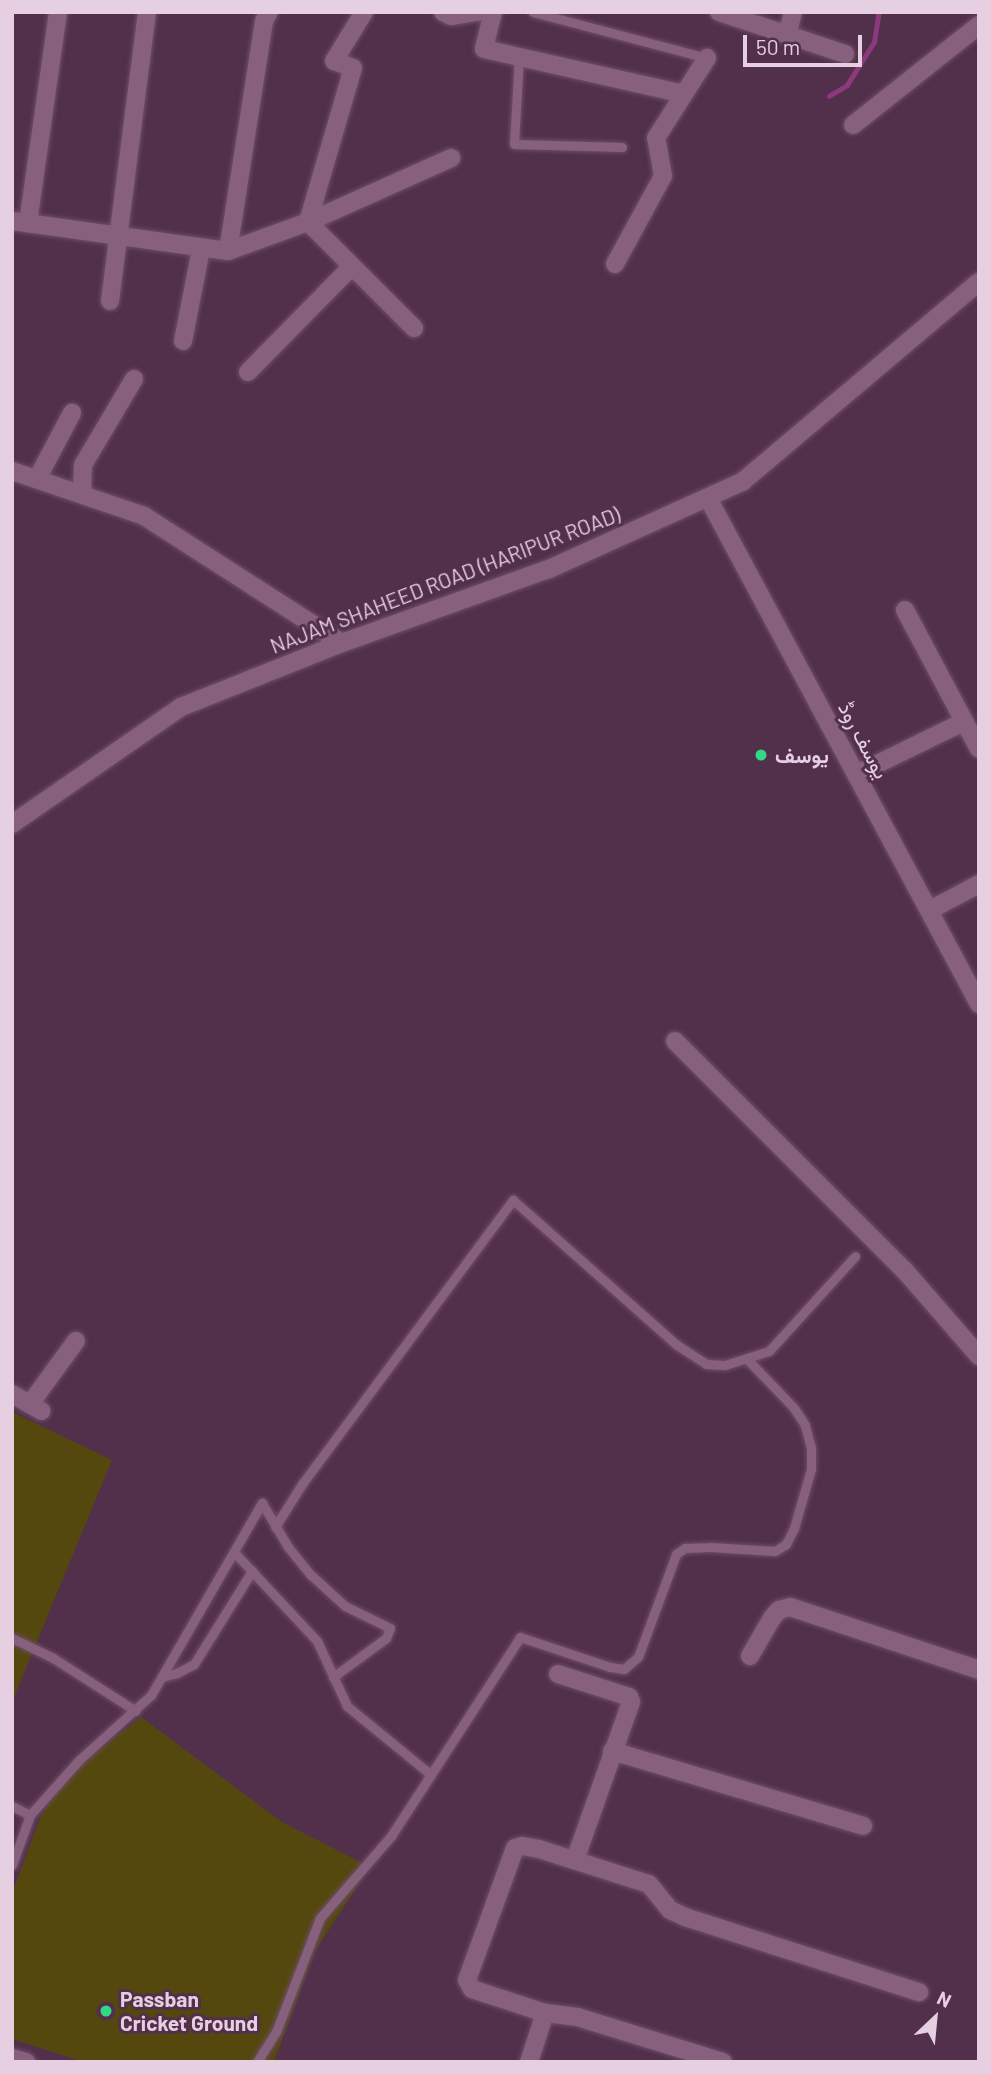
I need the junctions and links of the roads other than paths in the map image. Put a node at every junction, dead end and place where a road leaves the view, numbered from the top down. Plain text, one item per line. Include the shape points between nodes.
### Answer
1 (58, 12) edge
2 (147, 12) edge
3 (269, 12) edge
4 (364, 12) edge
5 (443, 12) edge
6 (477, 12) edge
7 (493, 12) edge
8 (533, 12) edge
9 (719, 12) edge
10 (793, 12) edge
11 (979, 25) edge
12 (788, 33) junction
13 (845, 54) dead end
14 (519, 57) junction
15 (707, 58) joint
16 (684, 94) junction
17 (853, 125) dead end
18 (622, 147) dead end
19 (451, 158) dead end
20 (20, 222) edge
21 (308, 222) junction
22 (121, 236) junction
23 (201, 249) junction
24 (228, 251) junction
25 (615, 264) dead end
26 (352, 266) junction
27 (979, 282) edge
28 (110, 302) dead end
29 (414, 328) dead end
30 (183, 341) dead end
31 (248, 372) dead end
32 (134, 379) dead end
33 (72, 413) dead end
34 (12, 471) edge
35 (37, 479) junction
36 (82, 494) junction
37 (708, 498) junction
38 (905, 610) dead end
39 (342, 643) junction
40 (963, 722) junction
41 (979, 749) edge
42 (857, 774) junction
43 (12, 824) edge
44 (979, 884) edge
45 (930, 910) junction
46 (979, 1004) edge
47 (675, 1041) dead end
48 (855, 1256) dead end
49 (76, 1341) dead end
50 (979, 1356) edge
51 (748, 1360) junction
52 (12, 1394) edge
53 (275, 1527) junction
54 (234, 1552) junction
55 (252, 1571) junction
56 (12, 1638) edge
57 (750, 1656) dead end
58 (979, 1670) edge
59 (558, 1674) dead end
60 (162, 1676) junction
61 (333, 1677) junction
62 (136, 1711) junction
63 (612, 1751) junction
64 (430, 1774) junction
65 (12, 1806) edge
66 (30, 1815) junction
67 (863, 1826) dead end
68 (575, 1860) junction
69 (12, 1865) edge
70 (919, 1992) dead end
71 (545, 2013) junction
72 (12, 2057) edge
73 (26, 2062) edge
74 (257, 2062) edge
75 (529, 2062) edge
76 (723, 2062) edge

1 - 20 street
2 - 22 street
3 - 24 street
4 - 21 street via 334,61 354,68
5 - 6 street via 450,16
7 - 14 street via 484,49
8 - 15 lane
9 - 12 street
10 - 12 street
11 - 17 street
12 - 13 street
14 - 16 street
14 - 18 lane via 514,144
15 - 16 street
16 - 25 street via 656,138 663,176
19 - 21 street
20 - 22 street
21 - 24 street
21 - 26 street
22 - 23 street
22 - 28 street
23 - 24 street
23 - 30 street
26 - 29 street
26 - 31 street
27 - 37 street, NAJAM SHAHEED ROAD (HARIPUR ROAD) via 742,482
32 - 36 street via 83,465
33 - 35 street
34 - 35 street
35 - 36 street
36 - 39 street via 144,516
37 - 39 street, NAJAM SHAHEED ROAD (HARIPUR ROAD) via 549,569
37 - 42 street, یوسف روڈ
38 - 40 street
39 - 43 street, NAJAM SHAHEED ROAD (HARIPUR ROAD) via 181,707
40 - 41 street
40 - 42 street
42 - 45 street, یوسف روڈ
44 - 45 street
45 - 46 street, یوسف روڈ
47 - 50 street via 905,1271
48 - 51 lane via 769,1351
49 - 52 street via 36,1408
51 - 53 lane via 725,1365 695,1359 513,1200
51 - 64 lane via 794,1408 811,1447 811,1469 786,1544 775,1551 710,1547 676,1554 638,1657 624,1669 520,1637
53 - 54 lane via 262,1503
53 - 61 lane via 311,1574 345,1606 390,1628 386,1638
54 - 55 lane
54 - 60 lane
55 - 60 lane via 194,1664
55 - 61 lane via 317,1642
56 - 62 lane via 53,1658
57 - 58 street via 779,1609 790,1607
59 - 63 street via 629,1697 630,1709
60 - 62 lane
61 - 64 lane via 347,1706
62 - 66 lane via 79,1760
63 - 67 street
63 - 68 street
64 - 74 lane via 391,1836 320,1918 276,2032
65 - 66 lane
66 - 69 lane
68 - 70 street via 649,1884 670,1910 685,1917
68 - 71 street via 539,1849 514,1848 467,1980 472,1989
71 - 75 street
71 - 76 street via 578,2017
72 - 73 street

